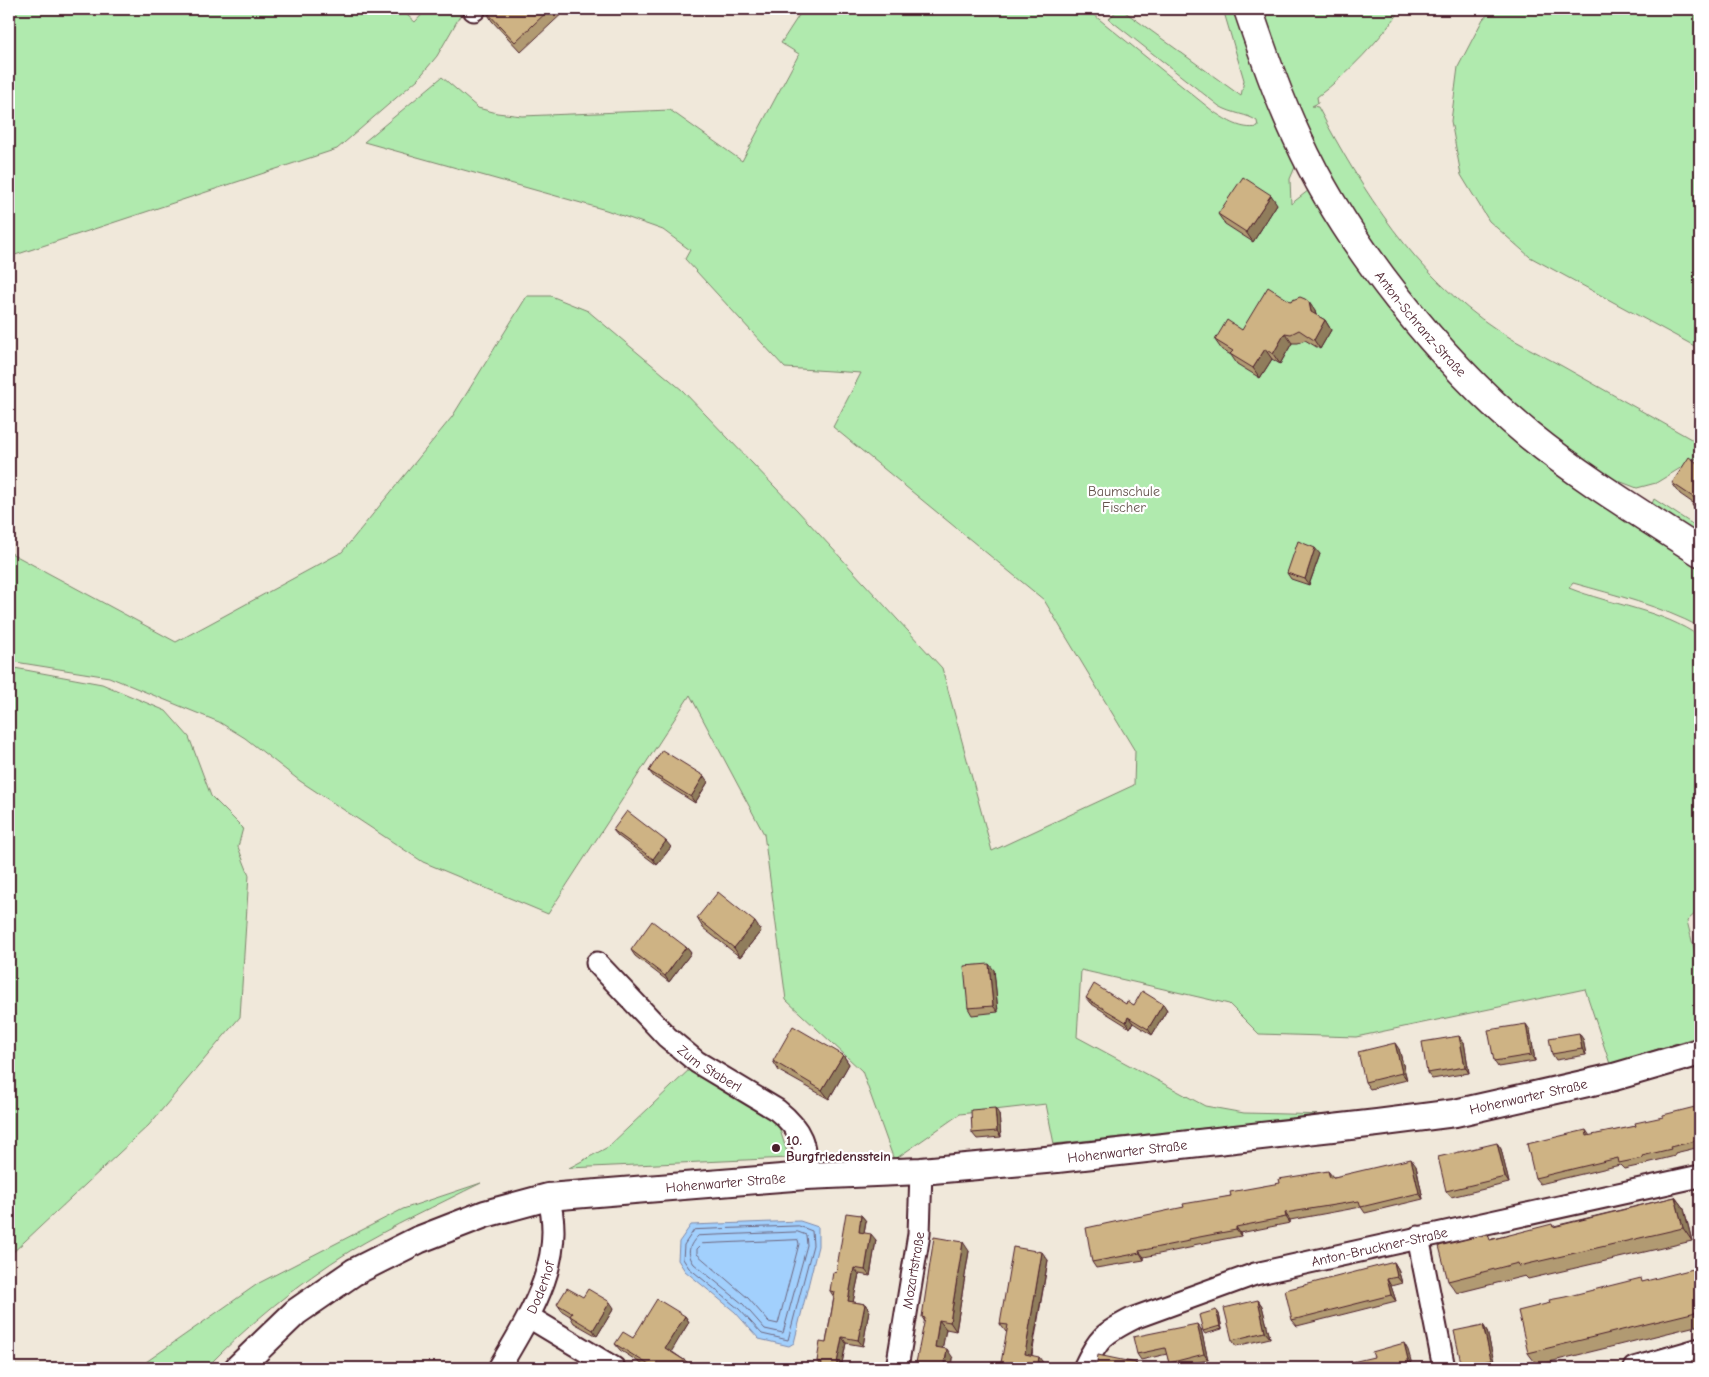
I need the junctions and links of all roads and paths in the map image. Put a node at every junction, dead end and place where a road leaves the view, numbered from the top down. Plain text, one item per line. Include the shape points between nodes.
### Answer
1 (1248, 9) edge
2 (1700, 552) edge
3 (597, 963) dead end
4 (1700, 1052) edge
5 (921, 1171) junction
6 (806, 1176) junction
7 (1700, 1176) edge
8 (548, 1197) junction
9 (1418, 1237) junction
10 (529, 1317) junction
11 (1700, 1350) edge
12 (238, 1368) edge
13 (499, 1368) edge
14 (614, 1368) edge
15 (897, 1368) edge
16 (1084, 1368) edge
17 (1444, 1368) edge
18 (1634, 1368) edge

1 - 2 main road, Anton-Schranz-Straße via 1286,112 1314,173 1348,229 1418,322 1459,368 1529,435
3 - 6 street, Zum Staberl via 667,1037 697,1062 789,1120 804,1143
4 - 5 street, Hohenwarter Straße via 1614,1077 1455,1113 1057,1159
5 - 6 street, Hohenwarter Straße
5 - 15 street, Mozartstraße via 919,1234
6 - 8 street, Hohenwarter Straße
7 - 9 street, Anton-Bruckner-Straße
8 - 10 street, Doderhof via 553,1222 550,1260
8 - 12 street, Hohenwarter Straße via 485,1214 418,1240 354,1272 296,1312
9 - 16 street, Anton-Bruckner-Straße via 1255,1274 1134,1318 1099,1339
9 - 17 street
10 - 13 street, Doderhof
10 - 14 street
11 - 18 street

